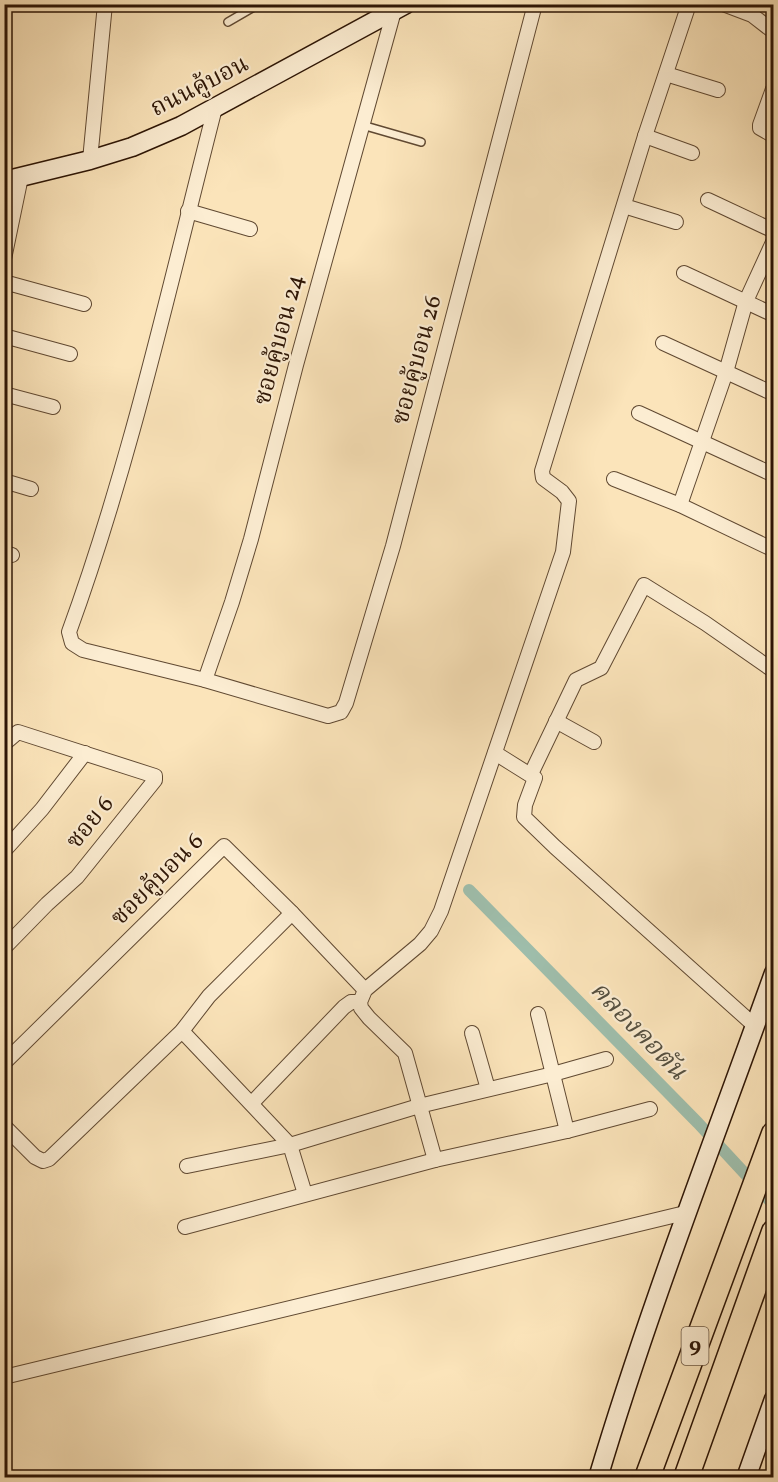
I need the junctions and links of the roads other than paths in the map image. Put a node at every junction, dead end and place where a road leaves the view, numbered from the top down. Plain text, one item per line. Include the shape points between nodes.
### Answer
1 (105, 4) edge
2 (259, 4) edge
3 (535, 4) edge
4 (689, 4) edge
5 (723, 4) edge
6 (399, 7) edge
7 (228, 22) dead end
8 (774, 32) edge
9 (666, 74) junction
10 (773, 89) edge
11 (718, 90) dead end
12 (215, 108) junction
13 (362, 125) junction
14 (645, 136) junction
15 (774, 136) edge
16 (421, 142) dead end
17 (692, 153) dead end
18 (90, 160) junction
19 (13, 179) edge
20 (708, 200) dead end
21 (624, 206) junction
22 (188, 211) junction
23 (676, 222) dead end
24 (250, 229) dead end
25 (774, 231) edge
26 (774, 240) edge
27 (4, 259) edge
28 (684, 273) dead end
29 (4, 282) edge
30 (746, 302) junction
31 (84, 304) dead end
32 (774, 315) edge
33 (4, 336) edge
34 (663, 343) dead end
35 (70, 354) dead end
36 (726, 372) junction
37 (4, 394) edge
38 (774, 394) edge
39 (53, 407) dead end
40 (639, 413) dead end
41 (702, 443) junction
42 (774, 475) edge
43 (614, 479) dead end
44 (4, 481) edge
45 (32, 489) dead end
46 (680, 505) junction
47 (774, 550) edge
48 (774, 671) edge
49 (205, 680) junction
50 (556, 721) junction
51 (594, 742) dead end
52 (4, 744) edge
53 (85, 753) junction
54 (495, 753) junction
55 (531, 774) junction
56 (4, 851) edge
57 (292, 913) junction
58 (4, 948) edge
59 (774, 973) edge
60 (363, 996) junction
61 (538, 1014) dead end
62 (755, 1026) junction
63 (182, 1031) junction
64 (472, 1033) dead end
65 (606, 1059) dead end
66 (4, 1063) edge
67 (553, 1074) junction
68 (488, 1089) junction
69 (252, 1103) junction
70 (419, 1106) junction
71 (650, 1109) dead end
72 (4, 1126) edge
73 (567, 1131) junction
74 (773, 1134) edge
75 (290, 1145) junction
76 (435, 1160) junction
77 (187, 1166) dead end
78 (305, 1194) junction
79 (685, 1213) junction
80 (184, 1227) dead end
81 (772, 1237) edge
82 (4, 1377) edge
83 (774, 1399) edge
84 (598, 1478) edge
85 (646, 1478) edge
86 (686, 1478) edge
87 (746, 1478) edge

1 - 18 street
2 - 7 lane
3 - 49 street, ซอยคู้บอน 26 via 393,546 346,703 341,712 328,716
4 - 9 street
5 - 8 street via 752,15
6 - 12 main road, ถนนคู้บอน
6 - 13 street, ซอยคู้บอน 24
9 - 11 street
9 - 14 street
10 - 15 street via 760,128
12 - 18 main road, ถนนคู้บอน via 132,147
12 - 22 street
13 - 16 lane
13 - 49 street, ซอยคู้บอน 24 via 251,539
14 - 17 street
14 - 21 street
18 - 19 main road, ถนนคู้บอน
19 - 27 street
20 - 25 street
21 - 23 street
21 - 54 street via 542,471 543,478 569,501 562,552
22 - 24 street
22 - 49 street via 97,556 69,632 72,643 83,650
26 - 30 street
28 - 30 street
29 - 31 street
30 - 32 street
30 - 36 street
33 - 35 street
34 - 36 street
36 - 38 street
36 - 41 street
37 - 39 street
40 - 41 street
41 - 42 street
41 - 46 street
43 - 46 street
44 - 45 street
46 - 47 street
48 - 50 street via 644,585 601,668 576,680
50 - 51 street
50 - 55 street
52 - 53 street via 18,732
53 - 56 street
53 - 58 street, ซอย 6 via 153,775 155,780 77,877
54 - 55 street
54 - 60 street via 450,888 431,931
55 - 62 street via 535,778 525,817
57 - 60 street, ซอยคู้บอน 6
57 - 63 street via 209,996
57 - 66 street, ซอยคู้บอน 6 via 227,847 220,847
59 - 62 main road
60 - 69 street via 344,1007
60 - 70 street, ซอยคู้บอน 6 via 361,1008 405,1053
61 - 67 street
62 - 79 main road
63 - 69 street
63 - 72 street via 49,1159 35,1157
64 - 68 street
65 - 67 street
67 - 68 street
67 - 73 street
68 - 70 street
69 - 75 street
70 - 75 street
70 - 76 street, ซอยคู้บอน 6
71 - 73 street
73 - 76 street
74 - 85 highway, 9
75 - 77 street
75 - 78 street
76 - 78 street
78 - 80 street
79 - 82 street
79 - 84 main road
81 - 86 highway, 9
83 - 87 main road

